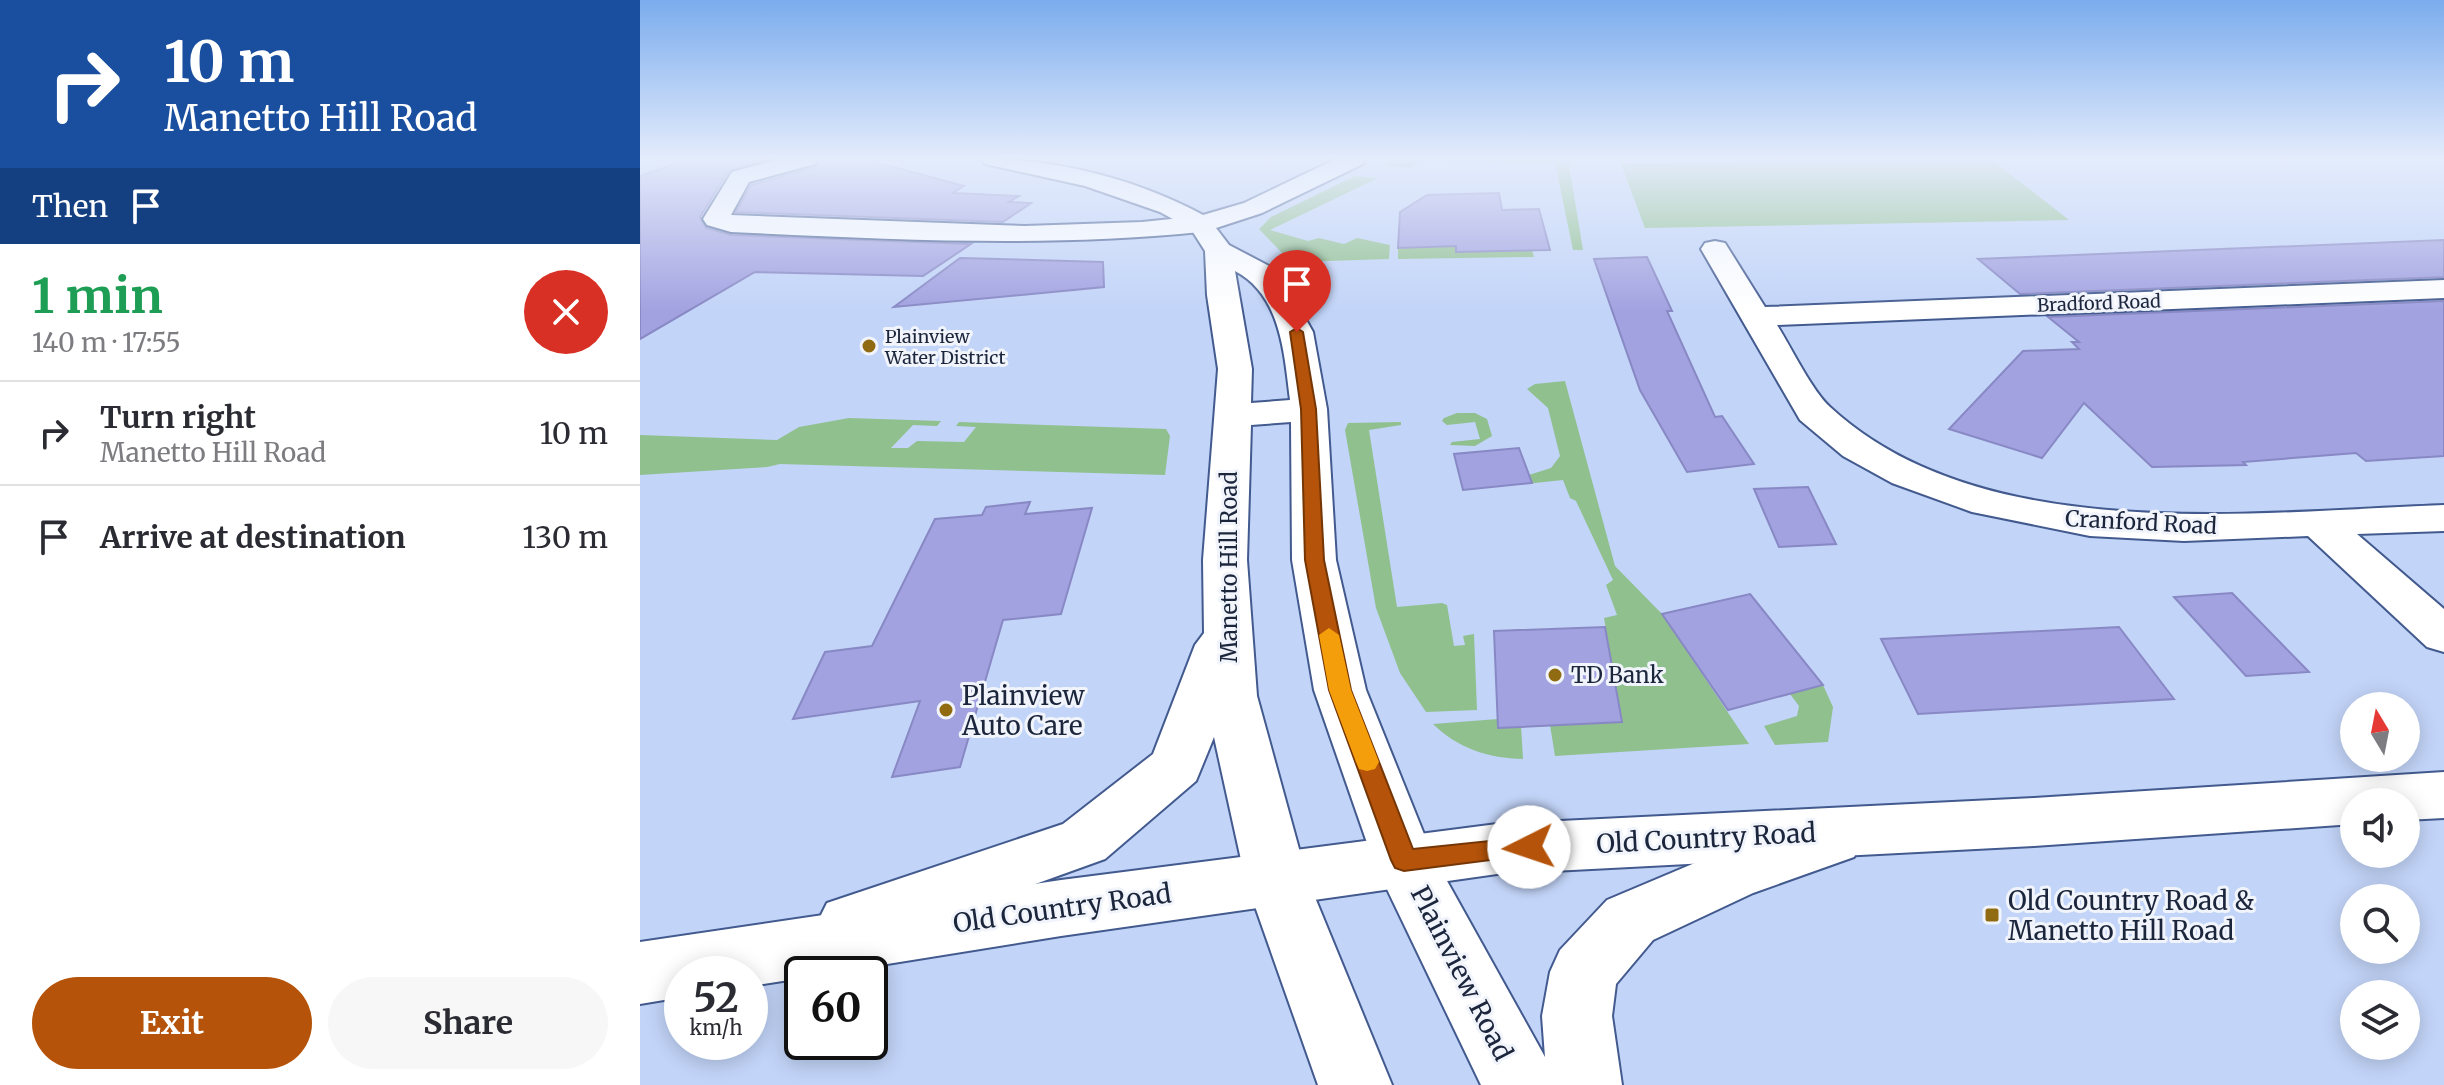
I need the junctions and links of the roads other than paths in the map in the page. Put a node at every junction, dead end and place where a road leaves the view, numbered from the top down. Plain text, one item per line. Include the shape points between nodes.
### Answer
1 (721, 210) edge
2 (1174, 210) edge
3 (1248, 210) edge
4 (1200, 224) junction
5 (1715, 249) dead end
6 (1219, 251) junction
7 (2444, 289) edge
8 (1754, 317) junction
9 (1309, 409) junction
10 (1233, 416) junction
11 (2444, 518) edge
12 (2319, 523) junction
13 (1227, 624) junction
14 (2444, 636) edge
15 (2444, 795) edge
16 (1858, 831) junction
17 (1404, 860) junction
18 (1276, 878) junction
19 (755, 955) junction
20 (640, 973) edge
21 (1355, 1085) edge
22 (1520, 1085) edge
23 (1585, 1085) edge

1 - 4 main road via 716,219 731,224 1028,234 1132,233
2 - 4 main road
3 - 4 main road
4 - 6 main road
5 - 8 main road, Cranford Road
6 - 9 main road via 1261,273 1276,293 1297,332
6 - 10 main road, Manetto Hill Road via 1235,369
7 - 8 main road, Bradford Road
8 - 12 main road, Cranford Road via 1813,412 1857,448 1906,474 1987,503 2090,523 2184,528
9 - 10 main road
9 - 17 main road via 1314,560 1340,690
10 - 13 main road, Manetto Hill Road
11 - 12 main road, Cranford Road
12 - 14 main road
13 - 18 main road, Manetto Hill Road via 1231,696
13 - 19 main road via 1176,766 1084,842
15 - 16 main road, Old Country Road
16 - 17 main road, Old Country Road via 1497,849
16 - 23 main road via 1731,875 1630,920 1584,972 1577,1016
17 - 18 main road, Old Country Road
17 - 22 main road, Plainview Road
18 - 19 main road, Old Country Road
18 - 21 main road
19 - 20 main road, Old Country Road

